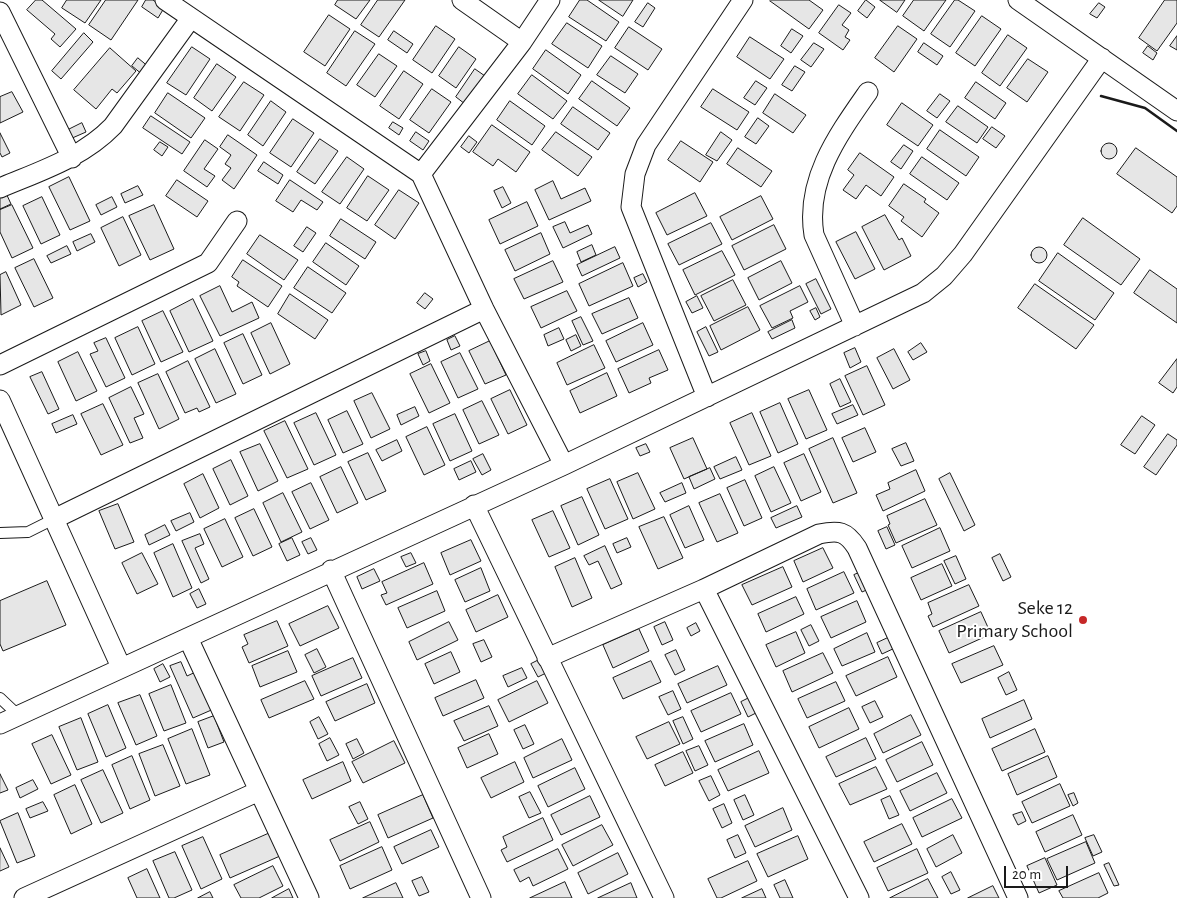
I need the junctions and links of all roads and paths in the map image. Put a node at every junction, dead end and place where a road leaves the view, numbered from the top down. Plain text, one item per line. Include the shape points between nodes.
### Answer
1 (165, 0) edge
2 (462, 0) edge
3 (550, 0) edge
4 (1018, 0) edge
5 (737, 2) edge
6 (0, 12) edge
7 (191, 18) junction
8 (522, 42) junction
9 (1102, 58) junction
10 (868, 92) dead end
11 (1177, 111) edge
12 (72, 158) junction
13 (420, 174) junction
14 (0, 188) edge
15 (237, 221) dead end
16 (484, 309) junction
17 (855, 326) junction
18 (0, 366) edge
19 (707, 397) junction
20 (0, 400) edge
21 (564, 465) junction
22 (474, 505) junction
23 (54, 519) junction
24 (0, 533) edge
25 (331, 570) junction
26 (704, 589) junction
27 (188, 638) junction
28 (547, 658) junction
29 (121, 667) junction
30 (0, 698) edge
31 (18, 715) junction
32 (0, 724) edge
33 (259, 790) junction
34 (24, 898) edge
35 (310, 898) edge
36 (482, 898) edge
37 (664, 898) edge
38 (859, 898) edge
39 (1018, 898) edge

1 - 7 street
2 - 8 street
3 - 8 street
4 - 9 street
5 - 19 street via 646,145 634,174 630,207
6 - 12 street
7 - 12 street via 113,126 100,140
7 - 13 street
8 - 13 street
9 - 11 street
9 - 17 street via 944,276 923,293
10 - 17 street via 822,165 816,184 812,222 814,235
12 - 14 street
13 - 16 street
15 - 18 street via 208,263
16 - 21 street
16 - 23 street
17 - 19 street
19 - 21 street
20 - 23 street
21 - 22 street
22 - 25 street
22 - 28 street
23 - 24 lane via 28,532
23 - 29 street
25 - 27 street
25 - 36 street
26 - 28 street
26 - 38 street
26 - 39 street via 820,534 833,531 850,537
27 - 29 street
27 - 33 street
28 - 37 street
29 - 31 street
30 - 31 lane
31 - 32 street
33 - 34 street
33 - 35 street

